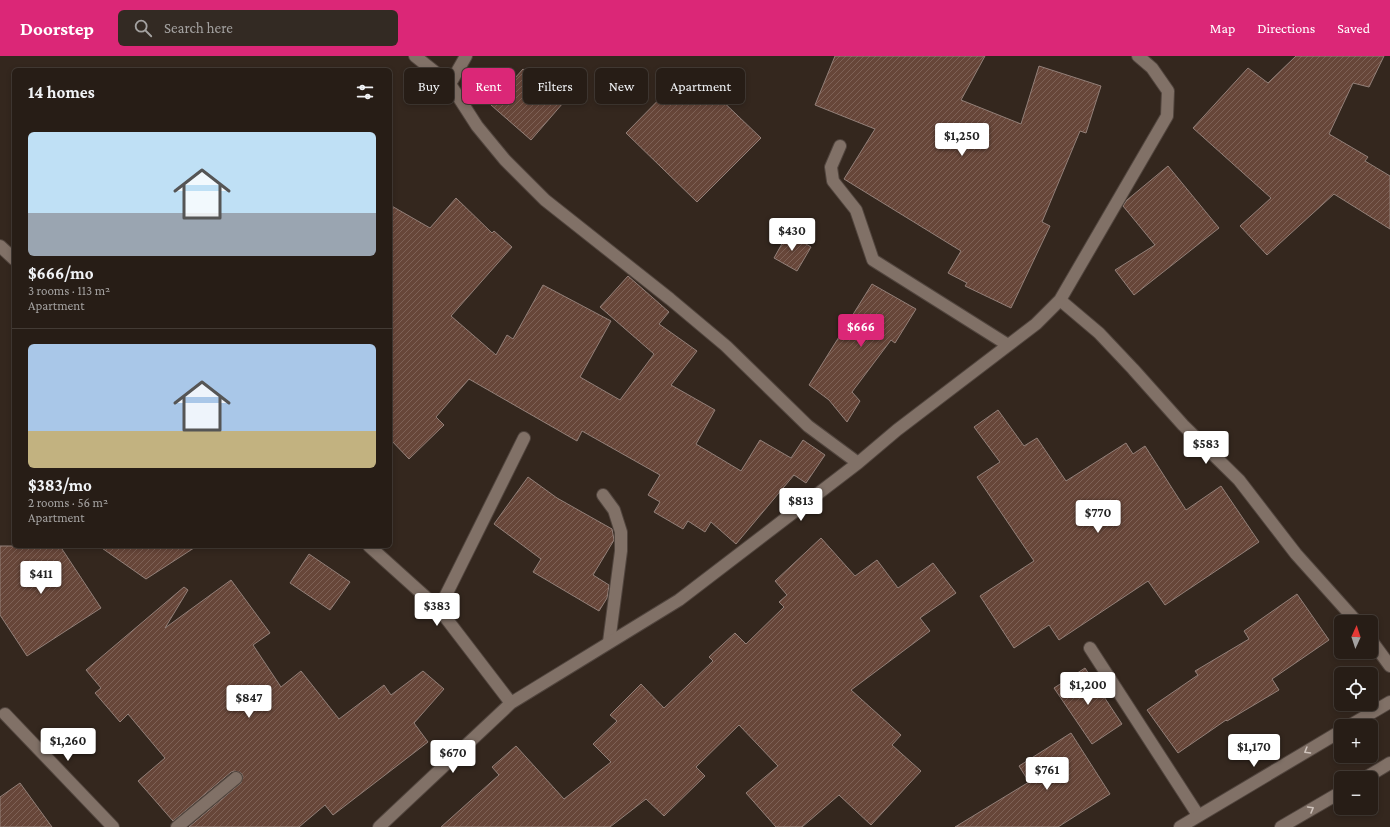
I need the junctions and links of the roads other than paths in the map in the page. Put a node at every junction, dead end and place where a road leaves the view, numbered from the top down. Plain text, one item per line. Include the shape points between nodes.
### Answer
1 (415, 56) edge
2 (466, 56) edge
3 (1138, 56) edge
4 (430, 68) edge
5 (454, 77) edge
6 (454, 90) edge
7 (840, 146) dead end
8 (0, 246) edge
9 (12, 257) edge
10 (1060, 300) junction
11 (1008, 344) junction
12 (524, 438) dead end
13 (858, 463) junction
14 (603, 495) dead end
15 (371, 548) edge
16 (439, 609) junction
17 (1351, 615) edge
18 (609, 642) junction
19 (1090, 648) dead end
20 (1378, 650) edge
21 (1390, 666) edge
22 (1390, 702) edge
23 (511, 703) junction
24 (5, 714) dead end
25 (1361, 719) edge
26 (1334, 735) edge
27 (1390, 763) edge
28 (1377, 771) edge
29 (236, 778) dead end
30 (1334, 796) edge
31 (1198, 815) junction
32 (113, 827) edge
33 (177, 827) edge
34 (379, 827) edge
35 (1180, 827) edge
36 (1281, 827) edge

1 - 4 street
2 - 5 street
3 - 10 street via 1152,68 1168,91 1167,116
6 - 13 street via 477,126 505,160 545,200 676,303 726,346 808,426
7 - 11 street via 831,167 832,181 856,210 873,260
8 - 9 street
10 - 11 street via 1036,324
10 - 17 street via 1099,333 1183,425 1239,480 1296,554
11 - 13 street
12 - 16 street
13 - 18 street via 678,600
14 - 18 street via 614,510 621,532 621,551
15 - 16 street
16 - 23 street
18 - 23 street
19 - 31 street
20 - 21 street
22 - 25 street
23 - 34 street
24 - 32 street
26 -> 31 street
27 - 28 street
29 - 33 street
36 -> 30 street
31 - 35 street

